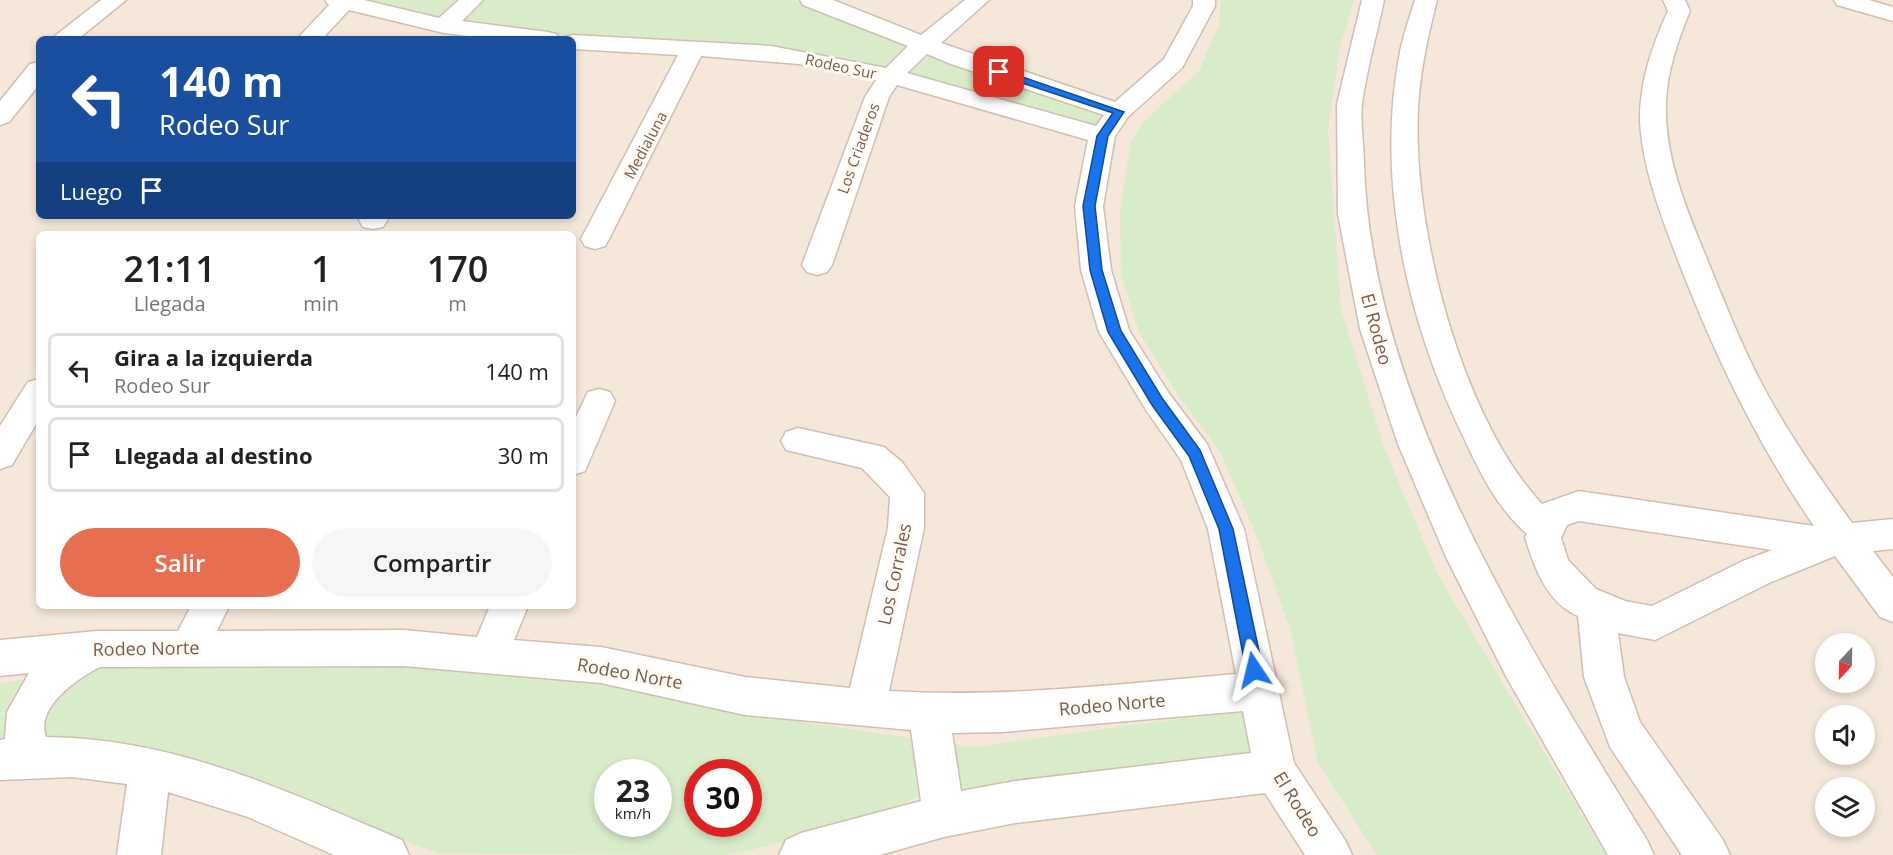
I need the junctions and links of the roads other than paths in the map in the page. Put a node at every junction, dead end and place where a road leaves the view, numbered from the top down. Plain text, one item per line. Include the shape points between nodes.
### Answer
1 (115, 0) edge
2 (472, 0) edge
3 (811, 0) edge
4 (978, 0) edge
5 (1204, 0) edge
6 (1373, 0) edge
7 (1426, 0) edge
8 (1674, 0) edge
9 (1845, 0) edge
10 (340, 1) edge
11 (1893, 14) edge
12 (444, 26) junction
13 (67, 36) edge
14 (311, 36) edge
15 (507, 36) edge
16 (576, 42) edge
17 (922, 43) junction
18 (692, 50) junction
19 (36, 73) edge
20 (889, 76) junction
21 (0, 117) edge
22 (1111, 124) junction
23 (595, 239) dead end
24 (817, 265) dead end
25 (36, 396) edge
26 (599, 401) dead end
27 (798, 441) dead end
28 (576, 454) edge
29 (0, 455) edge
30 (1547, 530) junction
31 (1893, 534) edge
32 (1831, 541) junction
33 (1893, 605) edge
34 (1596, 608) junction
35 (209, 609) edge
36 (508, 609) edge
37 (190, 647) junction
38 (96, 649) junction
39 (488, 655) junction
40 (0, 658) edge
41 (1258, 691) junction
42 (865, 708) junction
43 (929, 712) junction
44 (17, 758) edge
45 (150, 768) junction
46 (1275, 771) junction
47 (944, 816) junction
48 (883, 844) edge
49 (139, 855) edge
50 (387, 855) edge
51 (801, 855) edge
52 (1330, 855) edge
53 (1632, 855) edge
54 (1708, 855) edge

1 - 13 street
2 - 12 street
3 - 17 street
4 - 17 street, Los Criaderos
5 - 22 street via 1174,63
6 - 53 street, El Rodeo via 1352,79 1347,142 1353,222 1374,324 1414,442 1473,573 1559,733
7 - 30 street via 1414,41 1405,108 1409,187 1426,291 1442,352 1470,421 1524,512
8 - 32 street via 1679,11 1656,78 1653,102 1655,139 1666,186 1702,283 1761,413
9 - 11 street
10 - 12 street
10 - 14 street
12 - 15 street
16 - 18 street, Rodeo Sur
17 - 20 street, Los Criaderos
17 - 22 street
18 - 20 street, Rodeo Sur via 798,57
18 - 23 street, Medialuna
19 - 21 street
20 - 22 street, Rodeo Sur
20 - 24 street, Los Criaderos via 877,97
22 - 41 street, El Rodeo via 1089,206 1096,270 1114,332 1195,454 1226,529
25 - 29 street
26 - 28 street
27 - 42 street, Los Corrales via 872,457 907,493 906,528
30 - 32 street via 1555,514 1579,506
30 - 34 street via 1543,537 1553,569 1582,601
31 - 32 street
32 - 33 street
32 - 34 street via 1756,572 1655,623 1622,618
34 - 54 street via 1605,677 1624,734
35 - 37 street
36 - 39 street
37 - 38 street, Rodeo Norte
37 - 39 street, Rodeo Norte via 404,648
38 - 40 street, Rodeo Norte
38 - 44 street via 67,664 43,686 27,712
39 - 42 street, Rodeo Norte via 602,665 745,696
41 - 43 street, Rodeo Norte via 1003,713
41 - 46 street, El Rodeo
42 - 43 street, Rodeo Norte
43 - 47 street
44 - 45 street via 121,760
45 - 49 street
45 - 50 street via 212,783 283,809
46 - 47 street via 1015,802
46 - 52 street, El Rodeo
47 - 48 street
48 - 51 street

